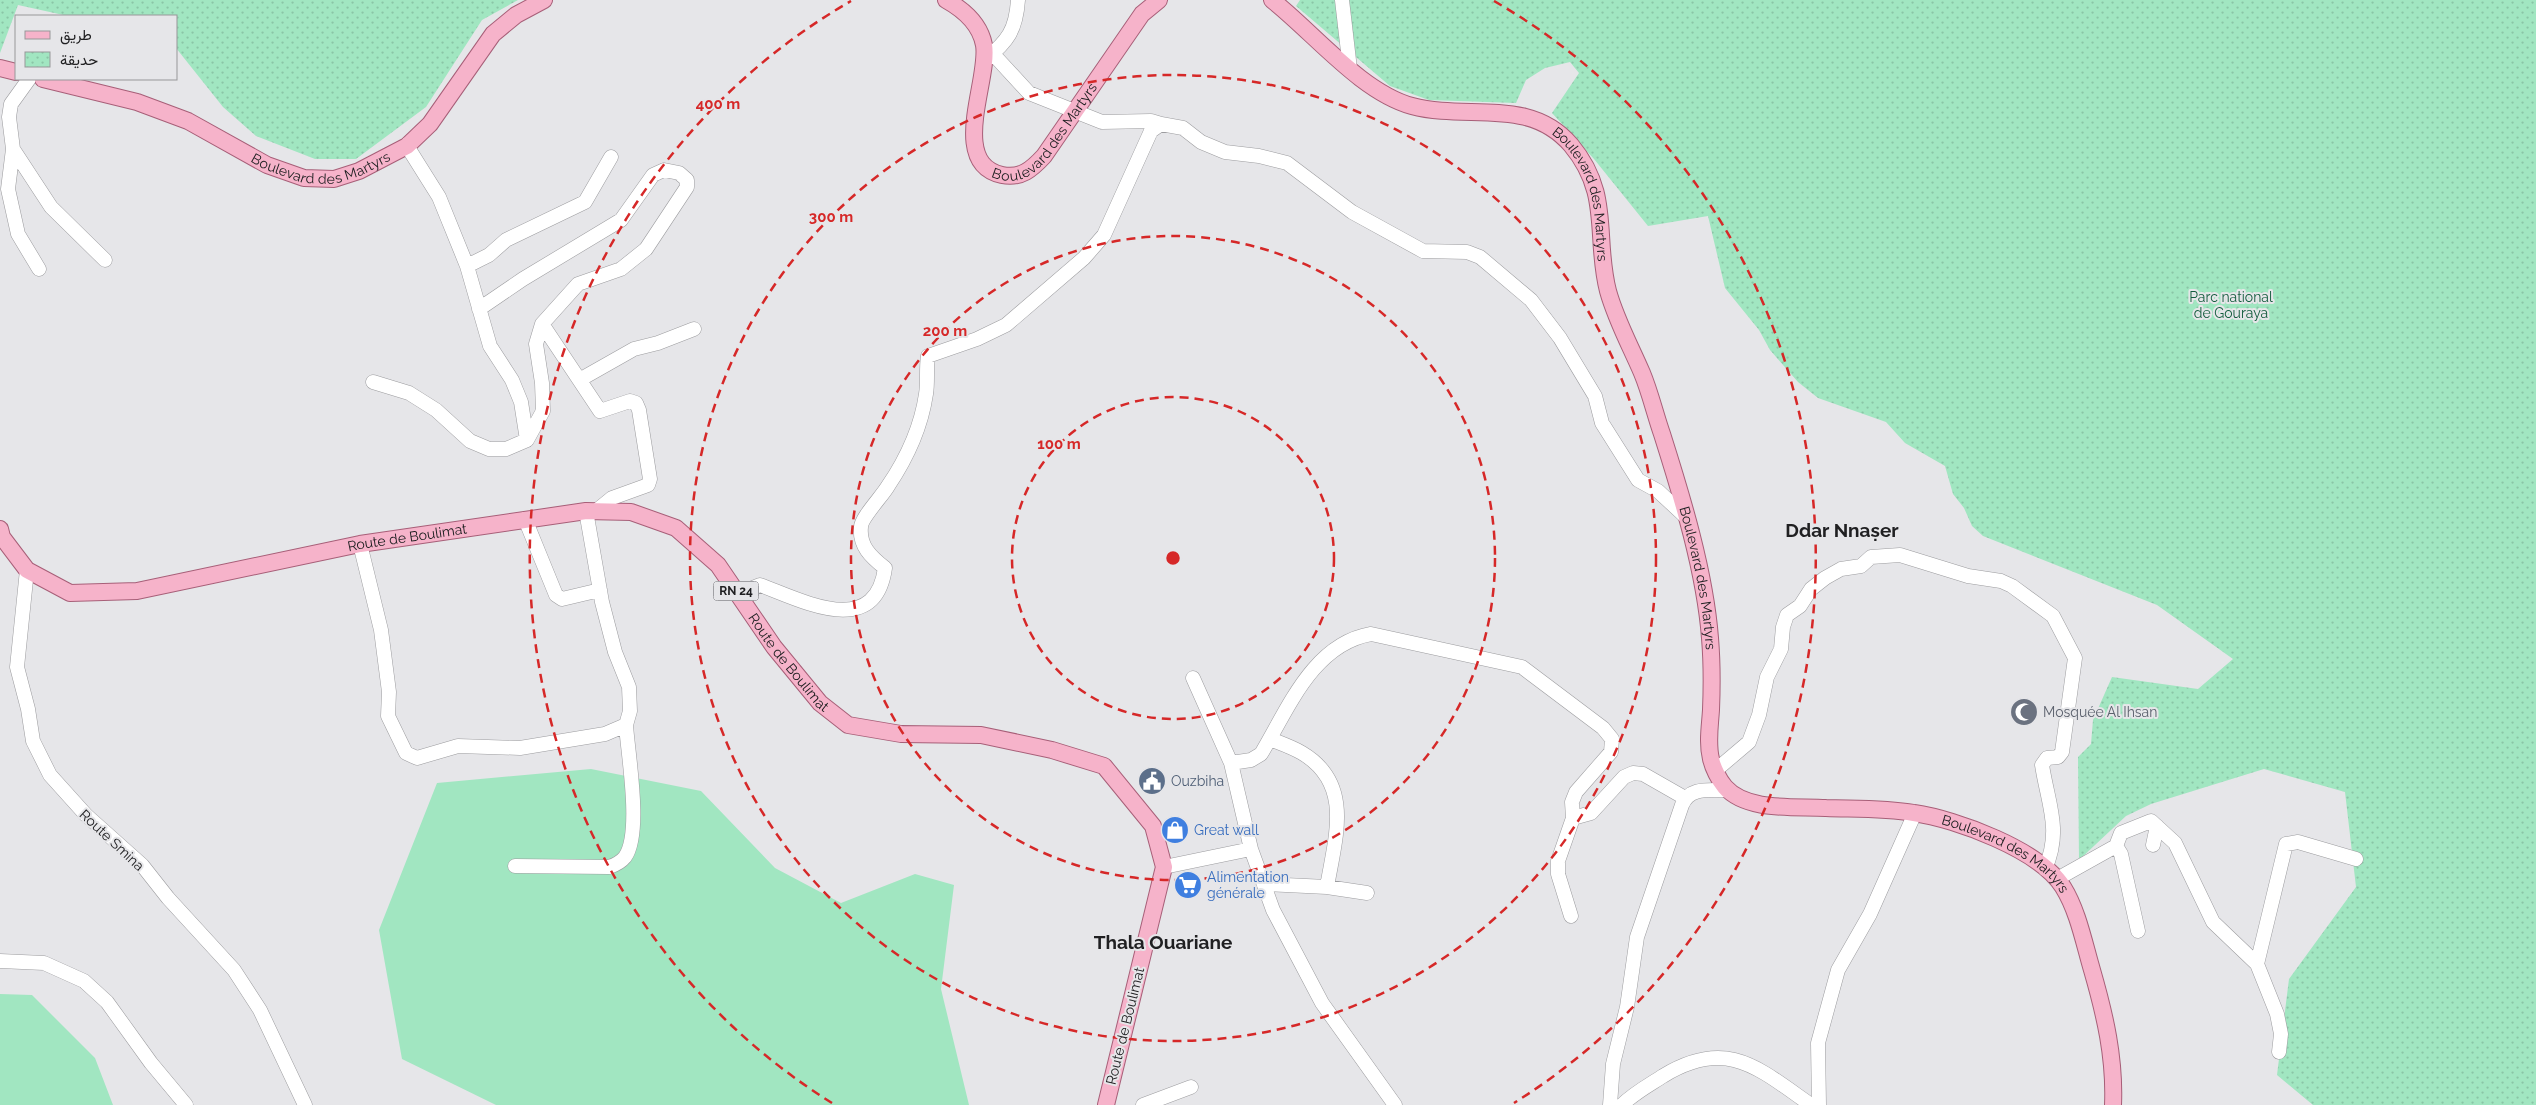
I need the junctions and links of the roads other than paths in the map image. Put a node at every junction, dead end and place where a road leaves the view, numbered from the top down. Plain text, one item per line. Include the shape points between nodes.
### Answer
1 (544, 0) edge
2 (946, 0) edge
3 (1018, 0) edge
4 (1159, 0) edge
5 (1272, 0) edge
6 (1342, 0) edge
7 (989, 57) junction
8 (0, 68) edge
9 (1350, 69) junction
10 (15, 72) edge
11 (28, 80) edge
12 (47, 80) edge
13 (1075, 110) junction
14 (1161, 124) junction
15 (408, 145) junction
16 (13, 149) junction
17 (611, 157) dead end
18 (105, 260) dead end
19 (467, 266) junction
20 (39, 269) dead end
21 (479, 309) junction
22 (542, 324) junction
23 (694, 329) dead end
24 (581, 379) junction
25 (373, 382) dead end
26 (527, 440) junction
27 (591, 512) junction
28 (1686, 517) junction
29 (525, 519) junction
30 (0, 529) edge
31 (360, 544) junction
32 (27, 570) junction
33 (600, 590) junction
34 (738, 594) junction
35 (1193, 678) dead end
36 (626, 725) junction
37 (1270, 738) junction
38 (1231, 763) junction
39 (1716, 770) junction
40 (1728, 790) junction
41 (1685, 798) junction
42 (1915, 813) junction
43 (1572, 818) junction
44 (2157, 826) junction
45 (2153, 845) dead end
46 (2116, 846) junction
47 (1251, 848) junction
48 (2356, 859) dead end
49 (515, 866) dead end
50 (1164, 867) junction
51 (2051, 874) junction
52 (1264, 884) junction
53 (1327, 887) junction
54 (1367, 893) dead end
55 (1571, 916) dead end
56 (2138, 931) dead end
57 (0, 961) edge
58 (2257, 964) junction
59 (2279, 1052) dead end
60 (1191, 1087) dead end
61 (186, 1105) edge
62 (305, 1105) edge
63 (1106, 1105) edge
64 (1143, 1105) edge
65 (1395, 1105) edge
66 (1610, 1105) edge
67 (1622, 1105) edge
68 (1811, 1105) edge
69 (1819, 1105) edge
70 (2114, 1105) edge

1 - 15 main road, Boulevard des Martyrs via 516,15 493,34 430,124
2 - 7 main road, Boulevard des Martyrs via 972,19
3 - 7 street via 1017,21 1004,44
4 - 13 main road, Boulevard des Martyrs via 1142,14
5 - 9 main road, Boulevard des Martyrs
6 - 9 street
7 - 13 street via 1029,93
7 - 13 main road, Boulevard des Martyrs via 974,119 978,157 986,170 1019,176 1032,169
8 - 10 main road
9 - 28 main road, Boulevard des Martyrs via 1391,98 1412,106 1444,111 1514,113 1545,124 1570,144 1590,173 1599,200 1607,288 1622,334 1642,374
11 - 16 street via 11,104 9,117
12 - 15 main road, Boulevard des Martyrs via 137,102 180,118 227,140 267,165 304,178 334,179 359,171
13 - 14 street via 1102,122 1151,121
14 - 28 street via 1183,128 1201,142 1225,152 1287,163 1352,212 1423,251 1467,252 1480,257 1531,300 1560,338 1594,396 1602,423 1638,480 1658,491
14 - 34 street via 1151,131 1104,235 1084,258 1006,326 928,356 926,393 908,453 861,525 862,541 870,556 885,568 879,592 865,605 851,610 794,600 760,585
15 - 19 street via 439,197
16 - 18 street via 51,207
16 - 20 street via 8,189 18,234
17 - 19 street via 585,202 506,240 489,255
19 - 21 street
21 - 22 street via 621,220 653,175 664,170 679,173 687,180 687,187 646,249 621,269 578,284
21 - 26 street via 490,346 512,380 521,402
22 - 24 street
22 - 26 street via 536,344 543,411
23 - 24 street via 634,349
24 - 27 street via 600,411 630,401 636,403 650,479 648,485 612,498
25 - 26 street via 409,394 436,410 470,441 489,449 506,449
27 - 29 main road, Route de Boulimat / RN 24
27 - 33 street
27 - 34 main road, Route de Boulimat / RN 24 via 630,512 676,528 718,565
28 - 39 main road, Boulevard des Martyrs via 1704,590 1710,634 1710,746
29 - 31 main road, Route de Boulimat / RN 24
29 - 33 street via 556,595 562,599
30 - 32 main road, Route de Boulimat / RN 24 via 2,537
31 - 32 main road, Route de Boulimat / RN 24 via 137,591 70,592
31 - 36 street via 381,630 389,692 388,716 406,753 417,758 458,746 520,748 604,734
32 - 62 street, Route Smina via 17,667 33,741 50,775 86,816 142,866 234,970 260,1010
33 - 36 street via 615,652 629,687 630,711
34 - 50 main road, Route de Boulimat / RN 24 via 774,647 820,703 848,725 901,734 981,735 1052,750 1104,766 1153,826
35 - 38 street
36 - 49 street via 635,813 626,855 609,867
37 - 38 street via 1261,754 1251,760
37 - 43 street via 1303,681 1325,657 1359,636 1371,634 1522,667 1612,738 1611,752 1576,792
37 - 53 street via 1303,754 1329,778 1336,793 1337,829
38 - 47 street
39 - 40 main road, Boulevard des Martyrs
39 - 51 street via 1749,742 1767,677 1781,650 1785,619 1825,578 1841,569 1861,566 1871,557 1888,554 2001,582 2031,598 2053,616 2075,658 2062,752 2058,757 2047,758 2042,765 2054,824
40 - 41 street via 1698,791
40 - 42 main road, Boulevard des Martyrs via 1755,803
41 - 43 street via 1643,774 1633,773 1624,777 1591,813
41 - 66 street via 1637,937 1627,1006 1613,1064
42 - 51 main road, Boulevard des Martyrs via 1991,835 2027,855
42 - 69 street via 1870,914 1835,979 1818,1042
43 - 55 street via 1558,868
44 - 45 street
44 - 46 street via 2151,821 2121,833
44 - 58 street via 2175,843 2213,922
46 - 51 street
46 - 56 street via 2121,854
47 - 50 street
47 - 52 street
48 - 58 street via 2298,842 2286,844
50 - 63 main road, Route de Boulimat / RN 24
51 - 70 main road, Boulevard des Martyrs via 2072,907 2104,1012 2112,1050
52 - 53 street
52 - 65 street via 1272,910 1322,1003
53 - 54 street
57 - 61 street via 44,963 84,981 107,1002
58 - 59 street via 2277,1014 2281,1034
60 - 64 street
67 - 68 street via 1670,1072 1704,1058 1728,1058 1759,1069

